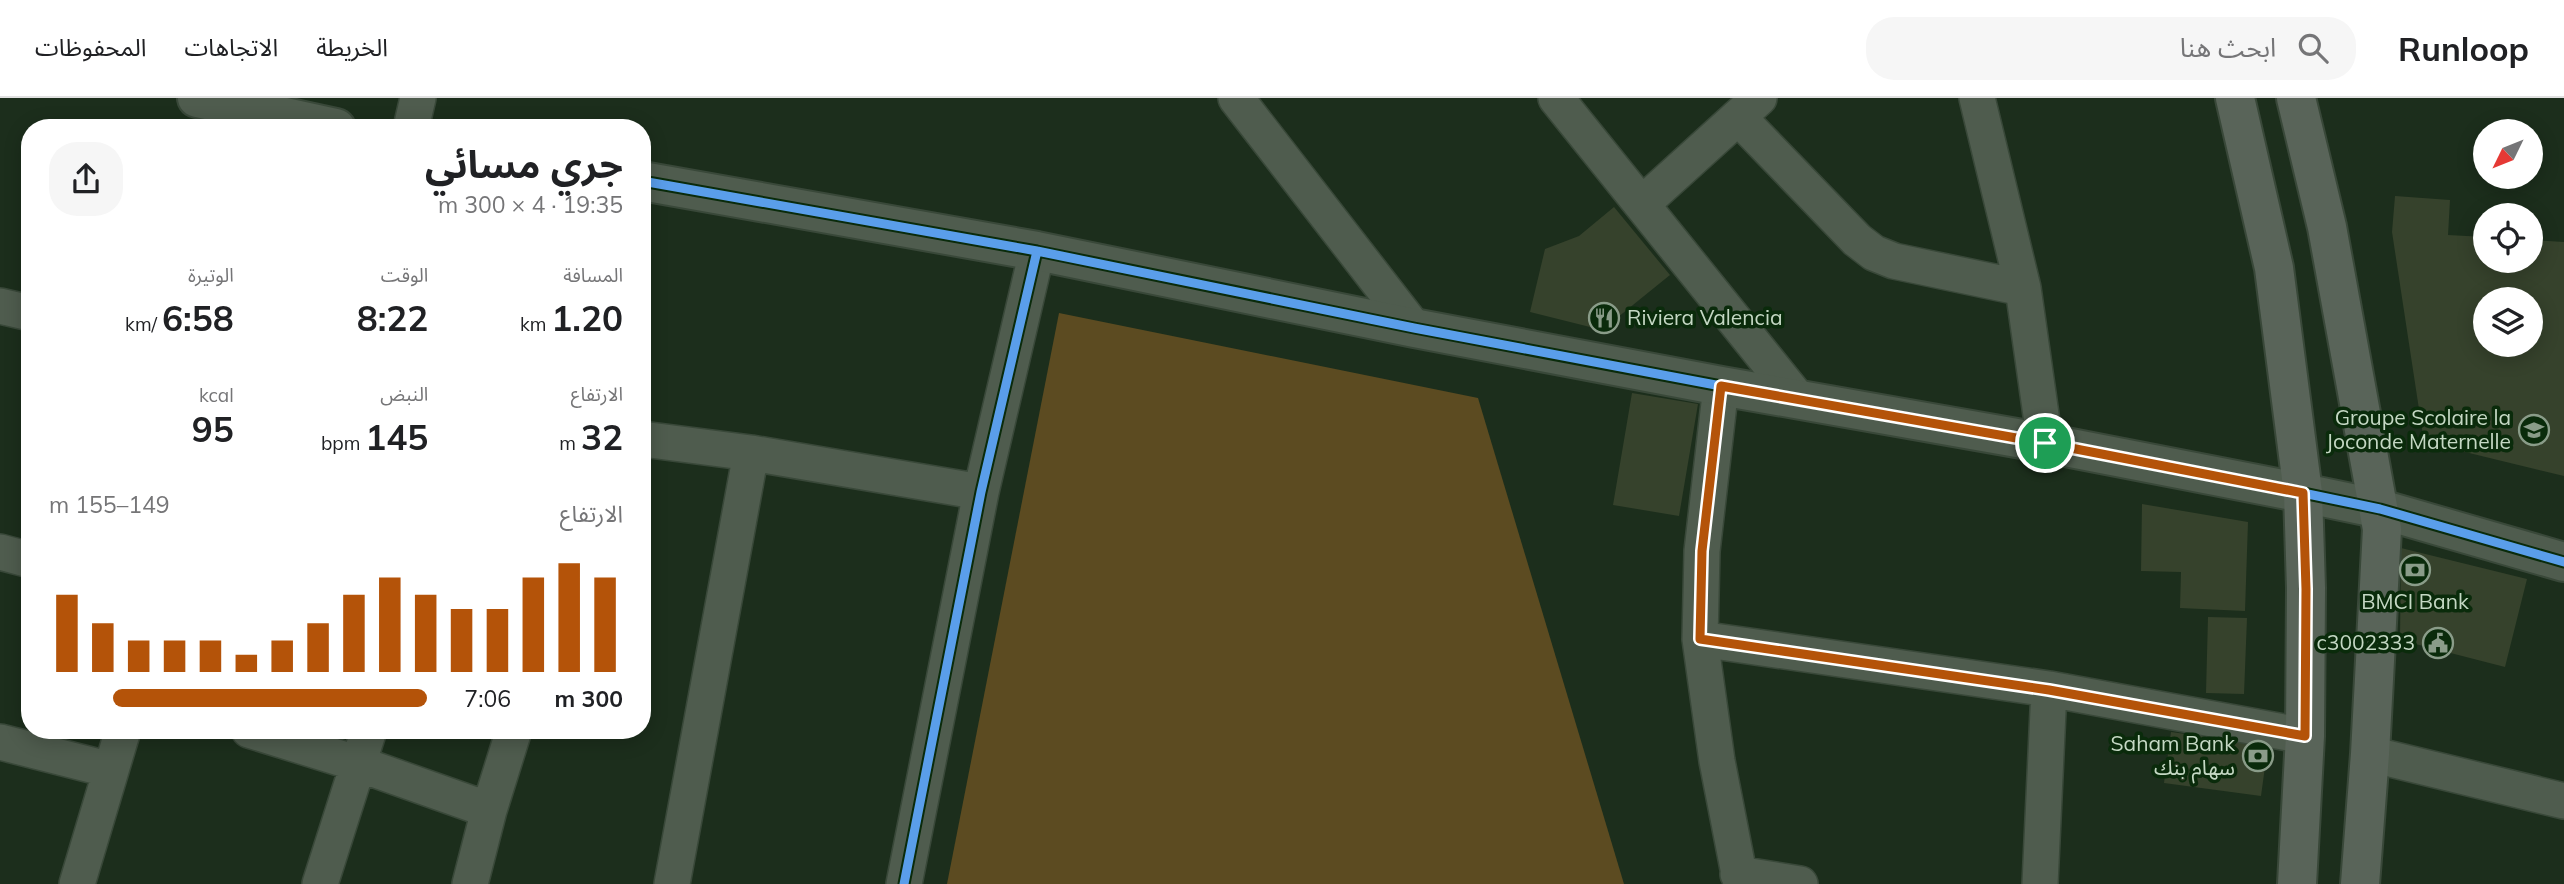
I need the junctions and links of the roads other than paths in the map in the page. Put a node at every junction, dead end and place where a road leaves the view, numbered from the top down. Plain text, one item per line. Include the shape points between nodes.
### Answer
1 (197, 98) edge
2 (418, 98) edge
3 (1236, 98) edge
4 (1556, 98) edge
5 (1977, 98) edge
6 (2235, 98) edge
7 (2296, 98) edge
8 (1749, 107) edge
9 (275, 119) edge
10 (413, 119) edge
11 (651, 183) edge
12 (1642, 204) junction
13 (1037, 251) junction
14 (2023, 288) junction
15 (0, 306) edge
16 (21, 311) edge
17 (1414, 328) junction
18 (1721, 386) junction
19 (1798, 399) junction
20 (651, 440) edge
21 (2045, 443) junction
22 (751, 453) junction
23 (981, 492) junction
24 (2303, 493) junction
25 (2379, 509) junction
26 (0, 552) edge
27 (21, 558) edge
28 (2564, 562) edge
29 (1700, 639) junction
30 (2049, 690) junction
31 (2305, 736) junction
32 (120, 739) edge
33 (278, 739) edge
34 (366, 739) edge
35 (511, 739) edge
36 (0, 742) edge
37 (2370, 754) junction
38 (359, 764) junction
39 (111, 769) junction
40 (2564, 801) edge
41 (488, 810) junction
42 (1739, 879) edge
43 (77, 884) edge
44 (320, 884) edge
45 (470, 884) edge
46 (672, 884) edge
47 (904, 884) edge
48 (1800, 884) edge
49 (2040, 884) edge
50 (2297, 884) edge
51 (2360, 884) edge

1 - 9 street
2 - 10 street
3 - 17 street
4 - 12 street
5 - 14 street
6 - 24 main road via 2274,268
7 - 25 main road via 2327,227
8 - 12 street
8 - 14 street via 1857,240 1874,253
11 - 13 street
12 - 19 street
13 - 17 street
13 - 23 street
14 - 21 street
15 - 16 street
17 - 18 street
18 - 19 street
18 - 29 street via 1702,551
19 - 21 street
20 - 22 street
21 - 24 street
22 - 23 street
22 - 46 street
23 - 47 street
24 - 25 street
24 - 31 main road
25 - 28 street
25 - 37 main road via 2382,529
26 - 27 street
29 - 30 street
29 - 42 street
30 - 31 street
30 - 49 street
31 - 50 main road
32 - 39 street
33 - 38 street
34 - 38 street
35 - 41 street
36 - 39 street
37 - 40 street
37 - 51 main road
38 - 41 street
38 - 44 street
39 - 43 street
41 - 45 street
42 - 48 street

